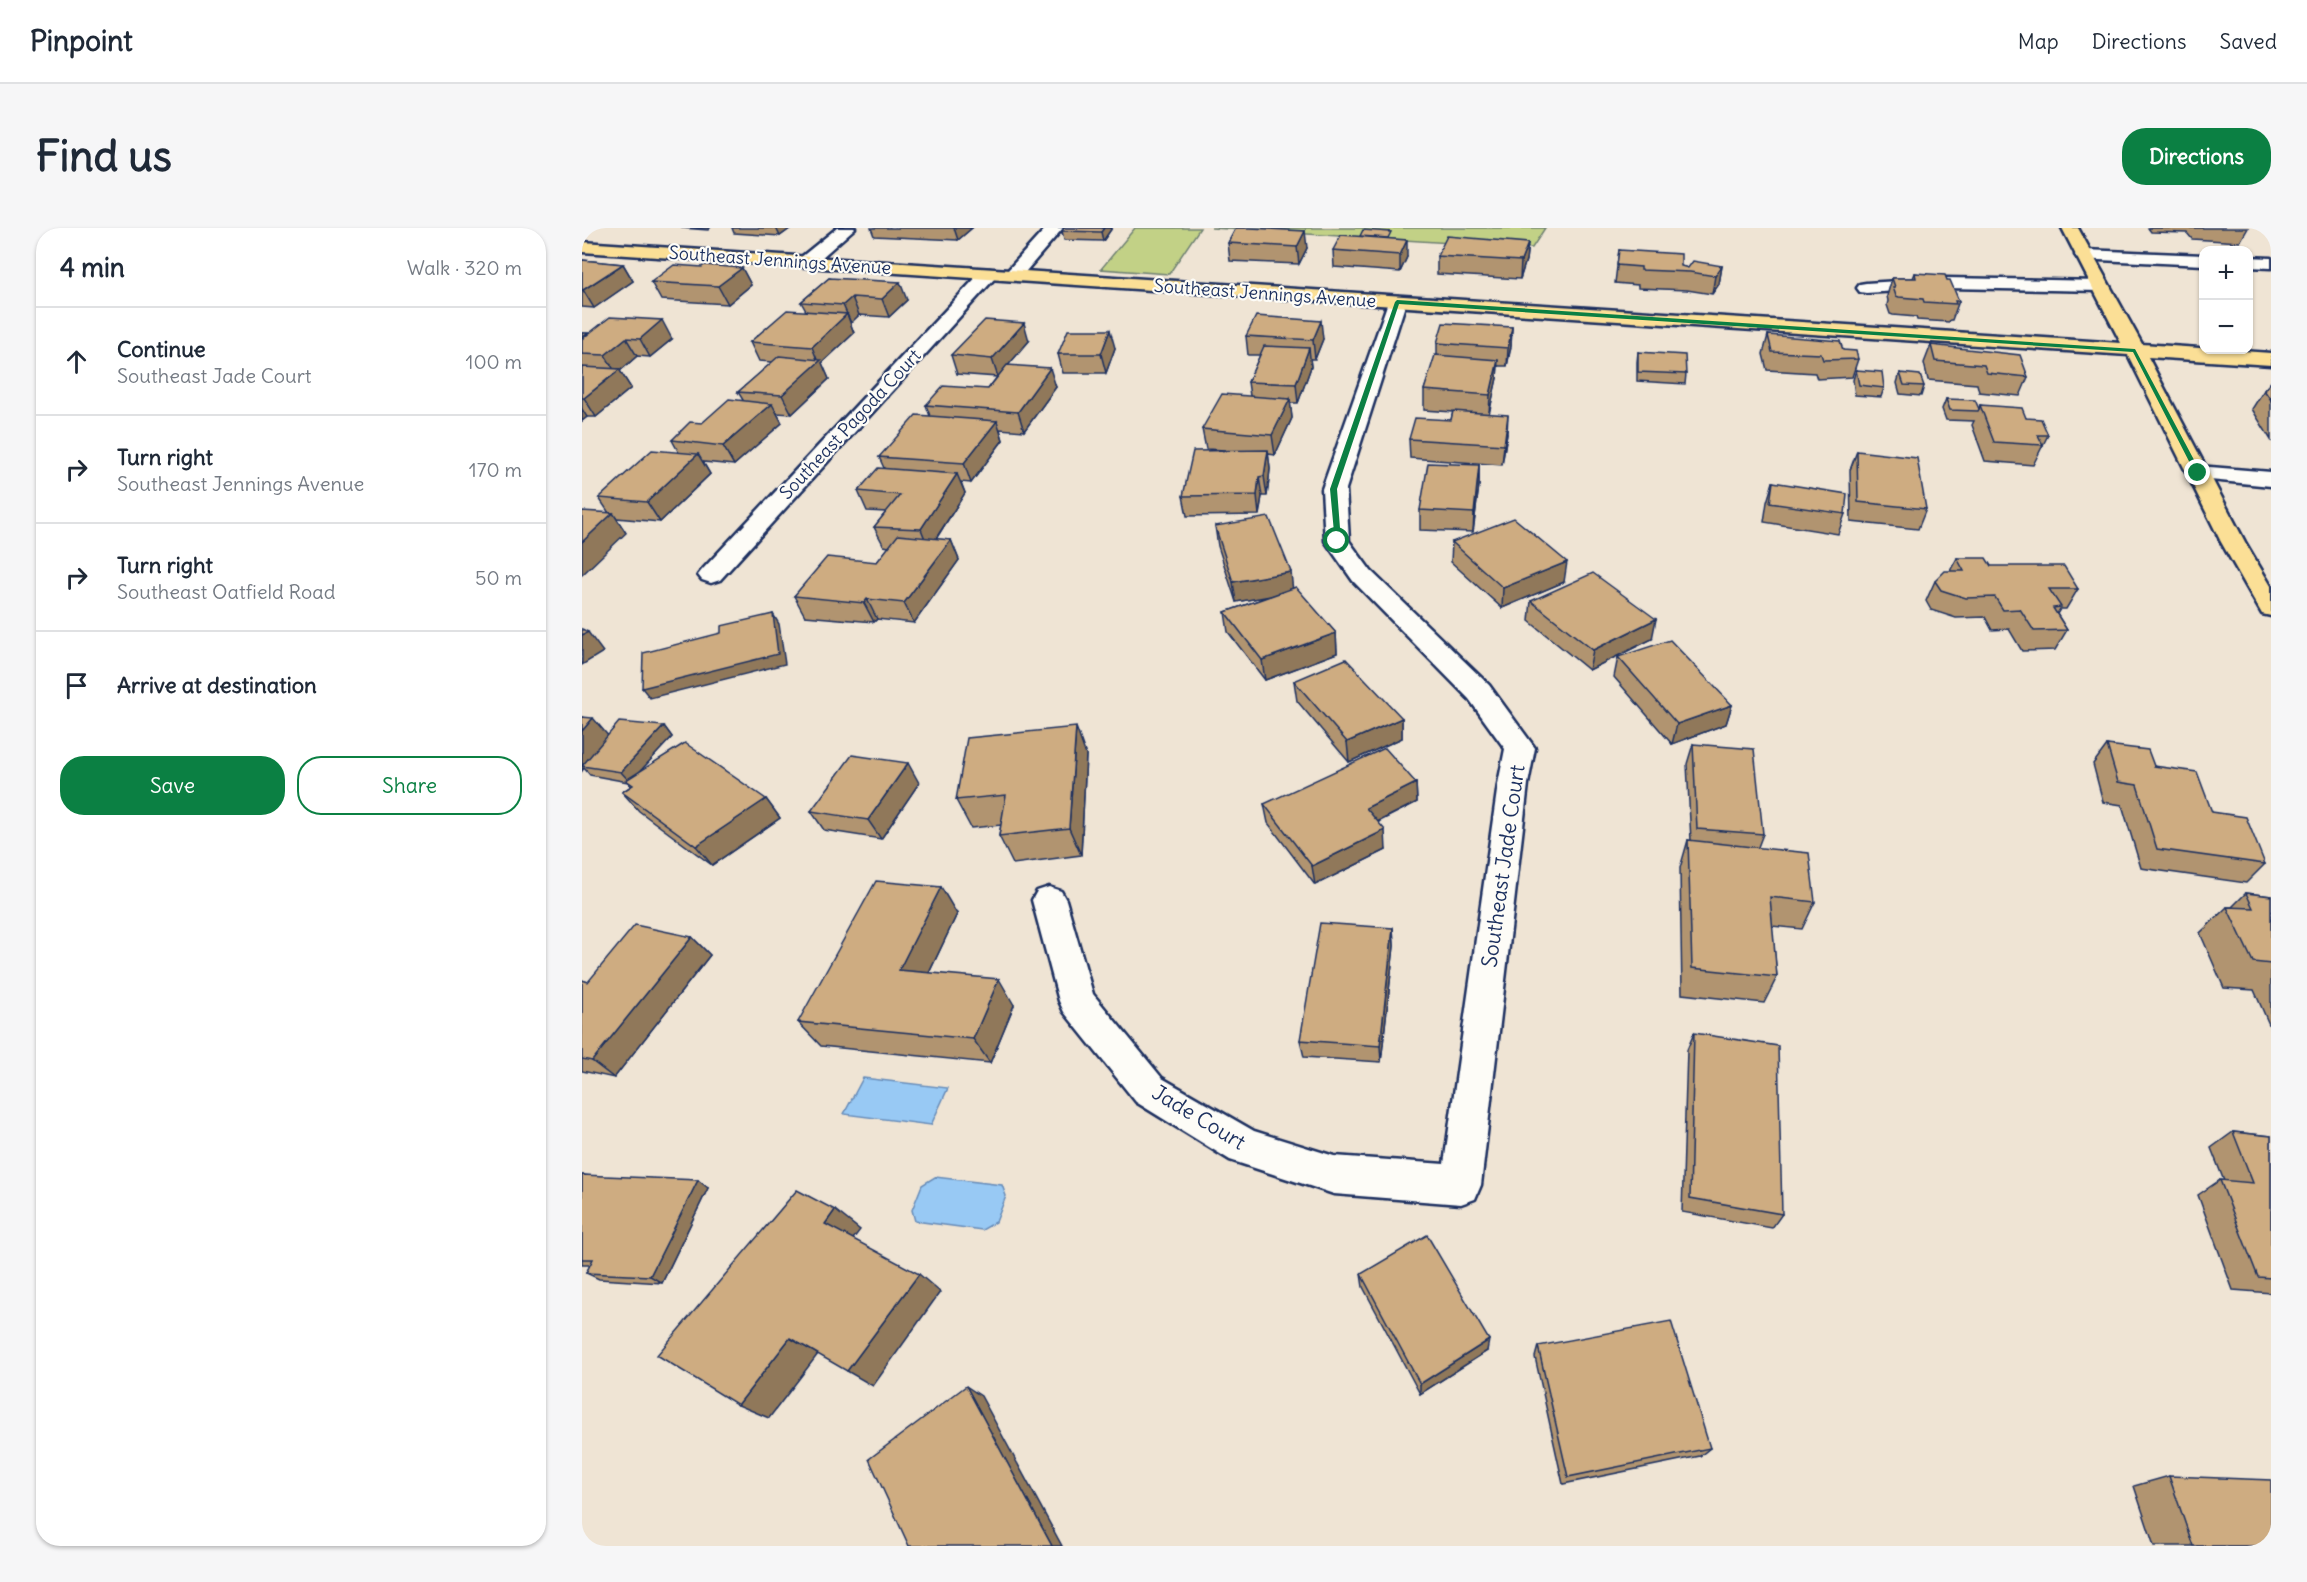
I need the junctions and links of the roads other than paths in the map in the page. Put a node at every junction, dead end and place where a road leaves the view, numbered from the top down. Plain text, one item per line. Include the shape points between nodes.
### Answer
1 (847, 228) edge
2 (1055, 228) edge
3 (2070, 228) edge
4 (582, 247) edge
5 (2084, 255) junction
6 (2199, 260) edge
7 (806, 262) junction
8 (2253, 262) edge
9 (2271, 263) edge
10 (989, 274) junction
11 (1014, 274) junction
12 (2100, 286) junction
13 (1866, 288) dead end
14 (1397, 302) junction
15 (2135, 351) junction
16 (2271, 359) edge
17 (2198, 473) junction
18 (2271, 479) edge
19 (711, 574) dead end
20 (2271, 608) edge
21 (1049, 900) dead end
22 (1461, 1185) joint

1 - 7 street
2 - 11 street
3 - 5 main road
4 - 7 main road, Southeast Jennings Avenue
5 - 6 street
5 - 12 main road
7 - 10 main road, Southeast Jennings Avenue
8 - 9 street
10 - 11 main road, Southeast Jennings Avenue
10 - 19 street, Southeast Pagoda Court
11 - 14 main road, Southeast Jennings Avenue
12 - 13 street via 1946,283
12 - 15 main road
14 - 15 main road, Southeast Jennings Avenue
14 - 22 street, Southeast Jade Court via 1334,489 1337,541 1362,576 1479,692 1520,748
15 - 16 main road, Southeast Jennings Avenue
15 - 17 main road
17 - 18 street
17 - 20 main road
21 - 22 street, Jade Court via 1077,1001 1149,1090 1244,1147 1334,1175

